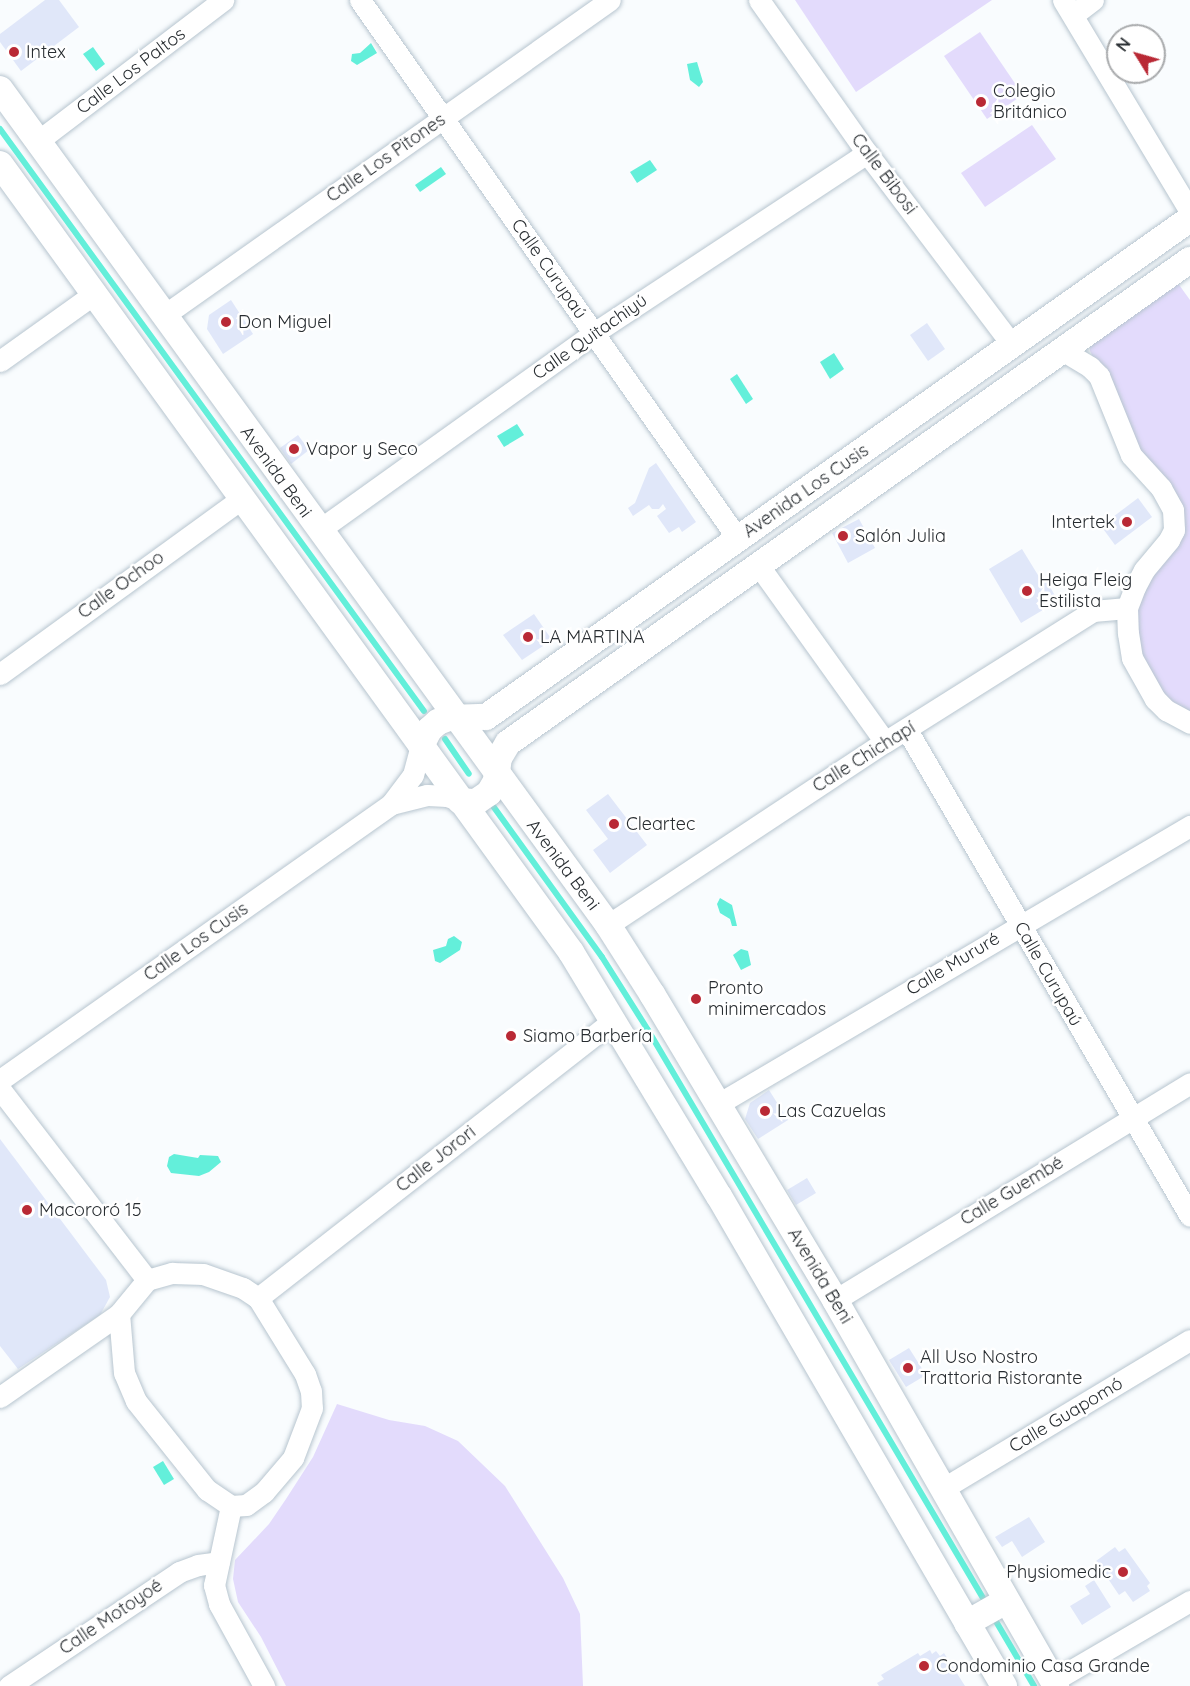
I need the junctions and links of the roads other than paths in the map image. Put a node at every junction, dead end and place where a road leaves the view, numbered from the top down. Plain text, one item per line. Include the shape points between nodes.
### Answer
1 (223, 0) edge
2 (360, 0) edge
3 (610, 0) edge
4 (759, 0) edge
5 (1093, 0) edge
6 (1068, 7) edge
7 (0, 89) edge
8 (443, 118) junction
9 (38, 141) junction
10 (867, 153) junction
11 (0, 164) edge
12 (1190, 211) edge
13 (1190, 219) edge
14 (1189, 262) edge
15 (94, 294) junction
16 (163, 316) junction
17 (594, 333) junction
18 (1012, 345) junction
19 (1062, 350) junction
20 (0, 361) edge
21 (244, 497) junction
22 (796, 498) junction
23 (815, 526) junction
24 (318, 530) junction
25 (738, 538) junction
26 (759, 566) junction
27 (1127, 608) junction
28 (0, 674) edge
29 (503, 705) junction
30 (455, 718) junction
31 (1190, 723) edge
32 (907, 730) junction
33 (524, 732) junction
34 (885, 742) junction
35 (421, 746) junction
36 (496, 775) junction
37 (460, 801) junction
38 (391, 804) junction
39 (1190, 826) edge
40 (1020, 925) junction
41 (608, 926) junction
42 (614, 1020) junction
43 (0, 1080) edge
44 (1190, 1083) edge
45 (0, 1089) edge
46 (718, 1104) junction
47 (1131, 1119) junction
48 (1190, 1216) edge
49 (147, 1280) junction
50 (258, 1298) junction
51 (835, 1300) junction
52 (118, 1314) junction
53 (1190, 1340) edge
54 (0, 1397) edge
55 (942, 1489) junction
56 (231, 1506) junction
57 (219, 1562) junction
58 (1006, 1601) junction
59 (1190, 1601) edge
60 (967, 1623) junction
61 (1055, 1684) edge
62 (9, 1686) edge
63 (264, 1686) edge
64 (1004, 1686) edge

1 - 9 street, Calle Los Paltos
2 - 8 street, Calle Curupaú
3 - 8 street, Calle Los Pitones
4 - 10 street, Calle Bibosi
5 - 6 street
6 - 12 street
7 - 9 street, Avenida Beni
8 - 16 street, Calle Los Pitones
8 - 17 street, Calle Curupaú
9 - 16 street, Avenida Beni
10 - 17 street, Calle Quitachiyú
10 - 18 street, Calle Bibosi
11 - 15 street
13 - 18 street, Avenida Los Cusis
14 - 19 street, Avenida Los Cusis
15 - 20 street
15 - 21 street
16 - 24 street, Avenida Beni
17 - 24 street, Calle Quitachiyú
17 - 25 street, Calle Curupaú
18 - 22 street, Avenida Los Cusis
19 - 23 street, Avenida Los Cusis
19 - 27 street via 1099,376 1131,455 1161,488 1173,510 1174,530 1139,578
21 - 28 street, Calle Ochoo
21 - 35 street
22 - 23 street
22 - 25 street, Avenida Los Cusis
23 - 26 street, Avenida Los Cusis
24 - 30 street, Avenida Beni
25 - 29 street, Avenida Los Cusis
26 - 33 street, Avenida Los Cusis
26 - 34 street
27 - 31 street via 1130,649 1145,685 1166,710
27 - 32 street, Calle Chichapí via 1093,611
29 - 30 street, Avenida Los Cusis via 486,717
29 - 33 street
30 - 35 street, Avenida Los Cusis via 432,726
30 - 36 street, Avenida Beni
32 - 34 street, Calle Chichapí
32 - 40 street, Calle Curupaú
33 - 36 street, Avenida Los Cusis via 501,752
34 - 41 street, Calle Chichapí
35 - 37 street
35 - 38 street, Calle Los Cusis via 413,775
36 - 37 street, Avenida Los Cusis via 485,797 476,802
36 - 41 street, Avenida Beni
37 - 38 street, Calle Los Cusis via 427,795
37 - 42 street via 571,952
38 - 43 street, Calle Los Cusis
39 - 40 street, Calle Mururé
40 - 46 street, Calle Mururé
40 - 47 street, Calle Curupaú
41 - 46 street, Avenida Beni
42 - 50 street, Calle Jorori
42 - 60 street
44 - 47 street, Calle Guembé
45 - 49 street
46 - 51 street, Avenida Beni
47 - 48 street, Calle Curupaú
47 - 51 street, Calle Guembé
49 - 50 street via 172,1273 203,1274 243,1288
49 - 52 street
50 - 56 street via 305,1374 312,1408 293,1458 279,1477 246,1505
51 - 55 street, Avenida Beni
52 - 54 street
52 - 56 street via 124,1373 136,1401 207,1490
53 - 55 street, Calle Guapomó
55 - 58 street, Avenida Beni
56 - 57 street
57 - 62 street, Calle Motoyoé via 179,1572
57 - 63 street via 214,1585 219,1604
58 - 60 street
58 - 61 street, Avenida Beni
59 - 61 street
60 - 64 street

